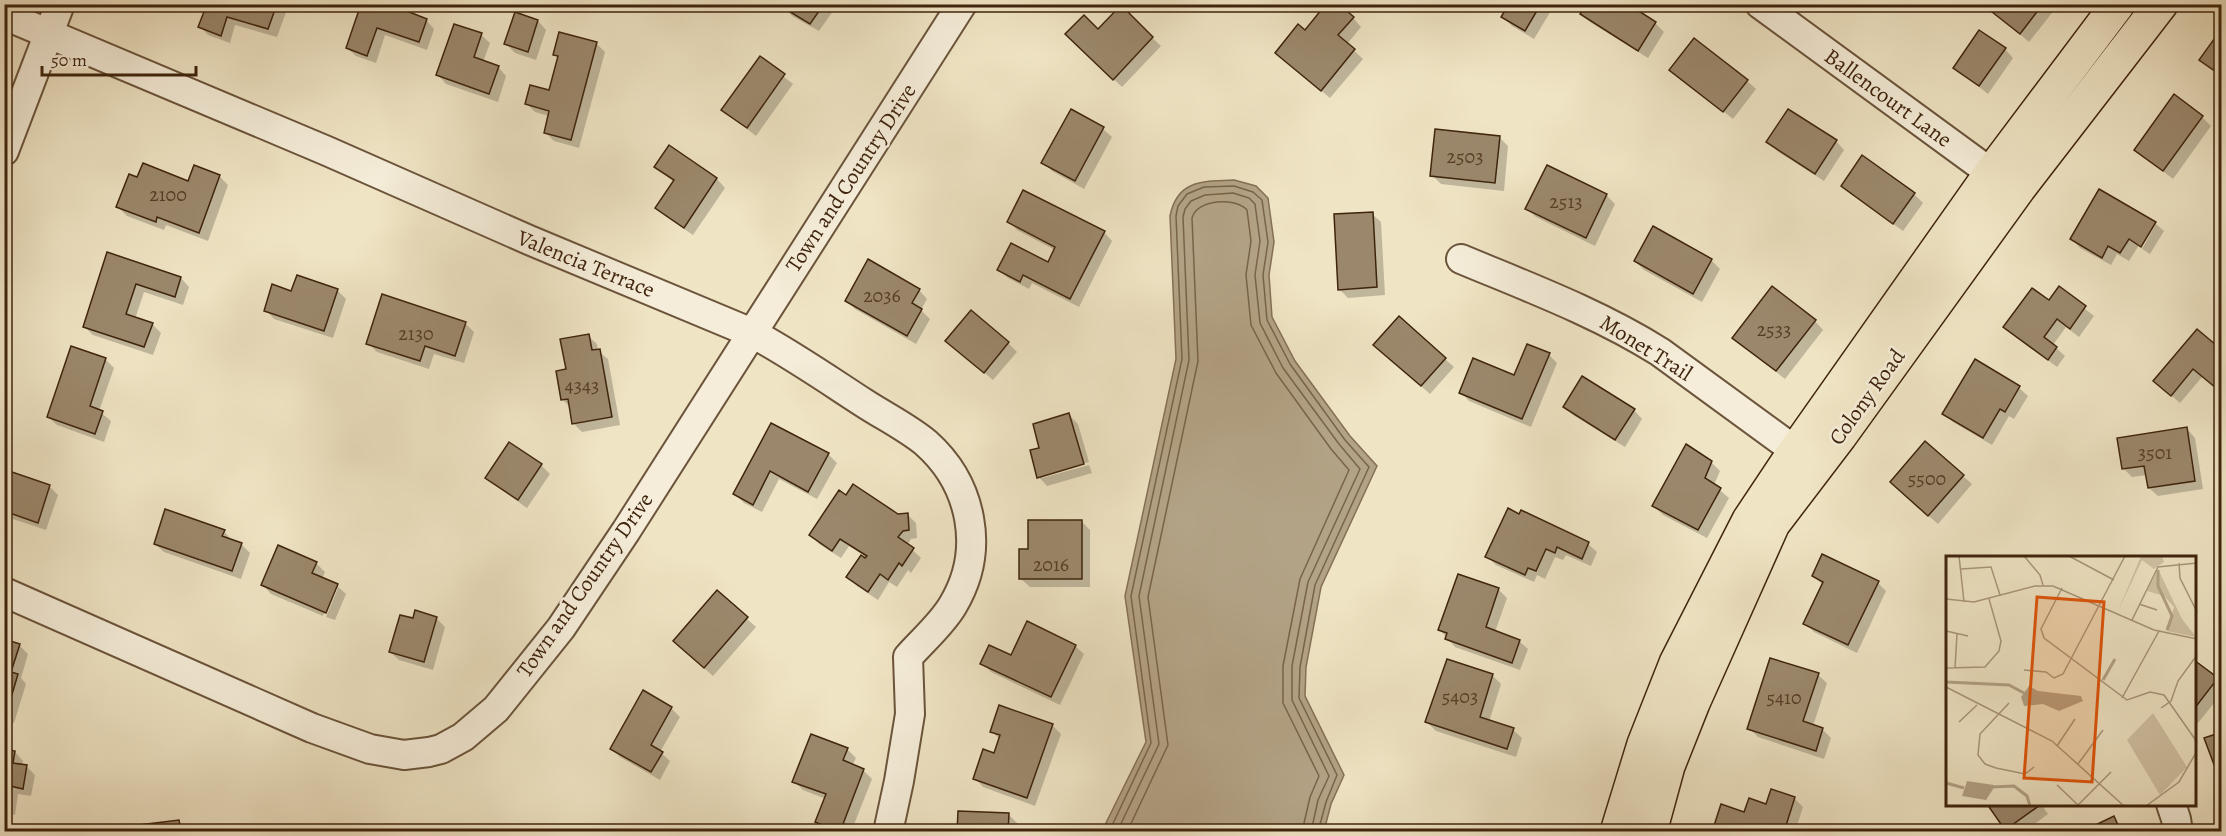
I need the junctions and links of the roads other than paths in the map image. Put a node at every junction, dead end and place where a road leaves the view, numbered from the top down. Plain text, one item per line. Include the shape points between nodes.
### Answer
1 (60, 4) edge
2 (962, 4) edge
3 (1760, 4) edge
4 (2118, 4) edge
5 (2161, 4) edge
6 (4, 15) edge
7 (49, 33) junction
8 (4, 151) edge
9 (2005, 180) junction
10 (1461, 259) dead end
11 (752, 333) junction
12 (1805, 458) junction
13 (4, 592) edge
14 (2172, 806) edge
15 (888, 831) edge
16 (1617, 831) edge
17 (1650, 831) edge
18 (2178, 831) edge

1 - 7 street
2 - 11 street, Town and Country Drive
3 - 9 street, Ballencourt Lane
4 - 9 main road, Colony Road
5 - 9 main road, Colony Road
6 - 7 street, Valencia Terrace
7 - 8 street
7 - 11 street, Valencia Terrace
9 - 12 main road, Colony Road
10 - 12 street, Monet Trail via 1575,306 1638,338
11 - 13 street, Town and Country Drive via 561,628 496,709 475,729 441,748 404,755 341,740
11 - 15 street, Valencia Terrace via 924,442 945,462 970,515 971,551 966,578 949,612 908,657 910,714
12 - 16 main road, Colony Road via 1749,520 1676,663 1644,744
12 - 17 main road, Colony Road via 1689,714 1668,766
14 - 18 street

